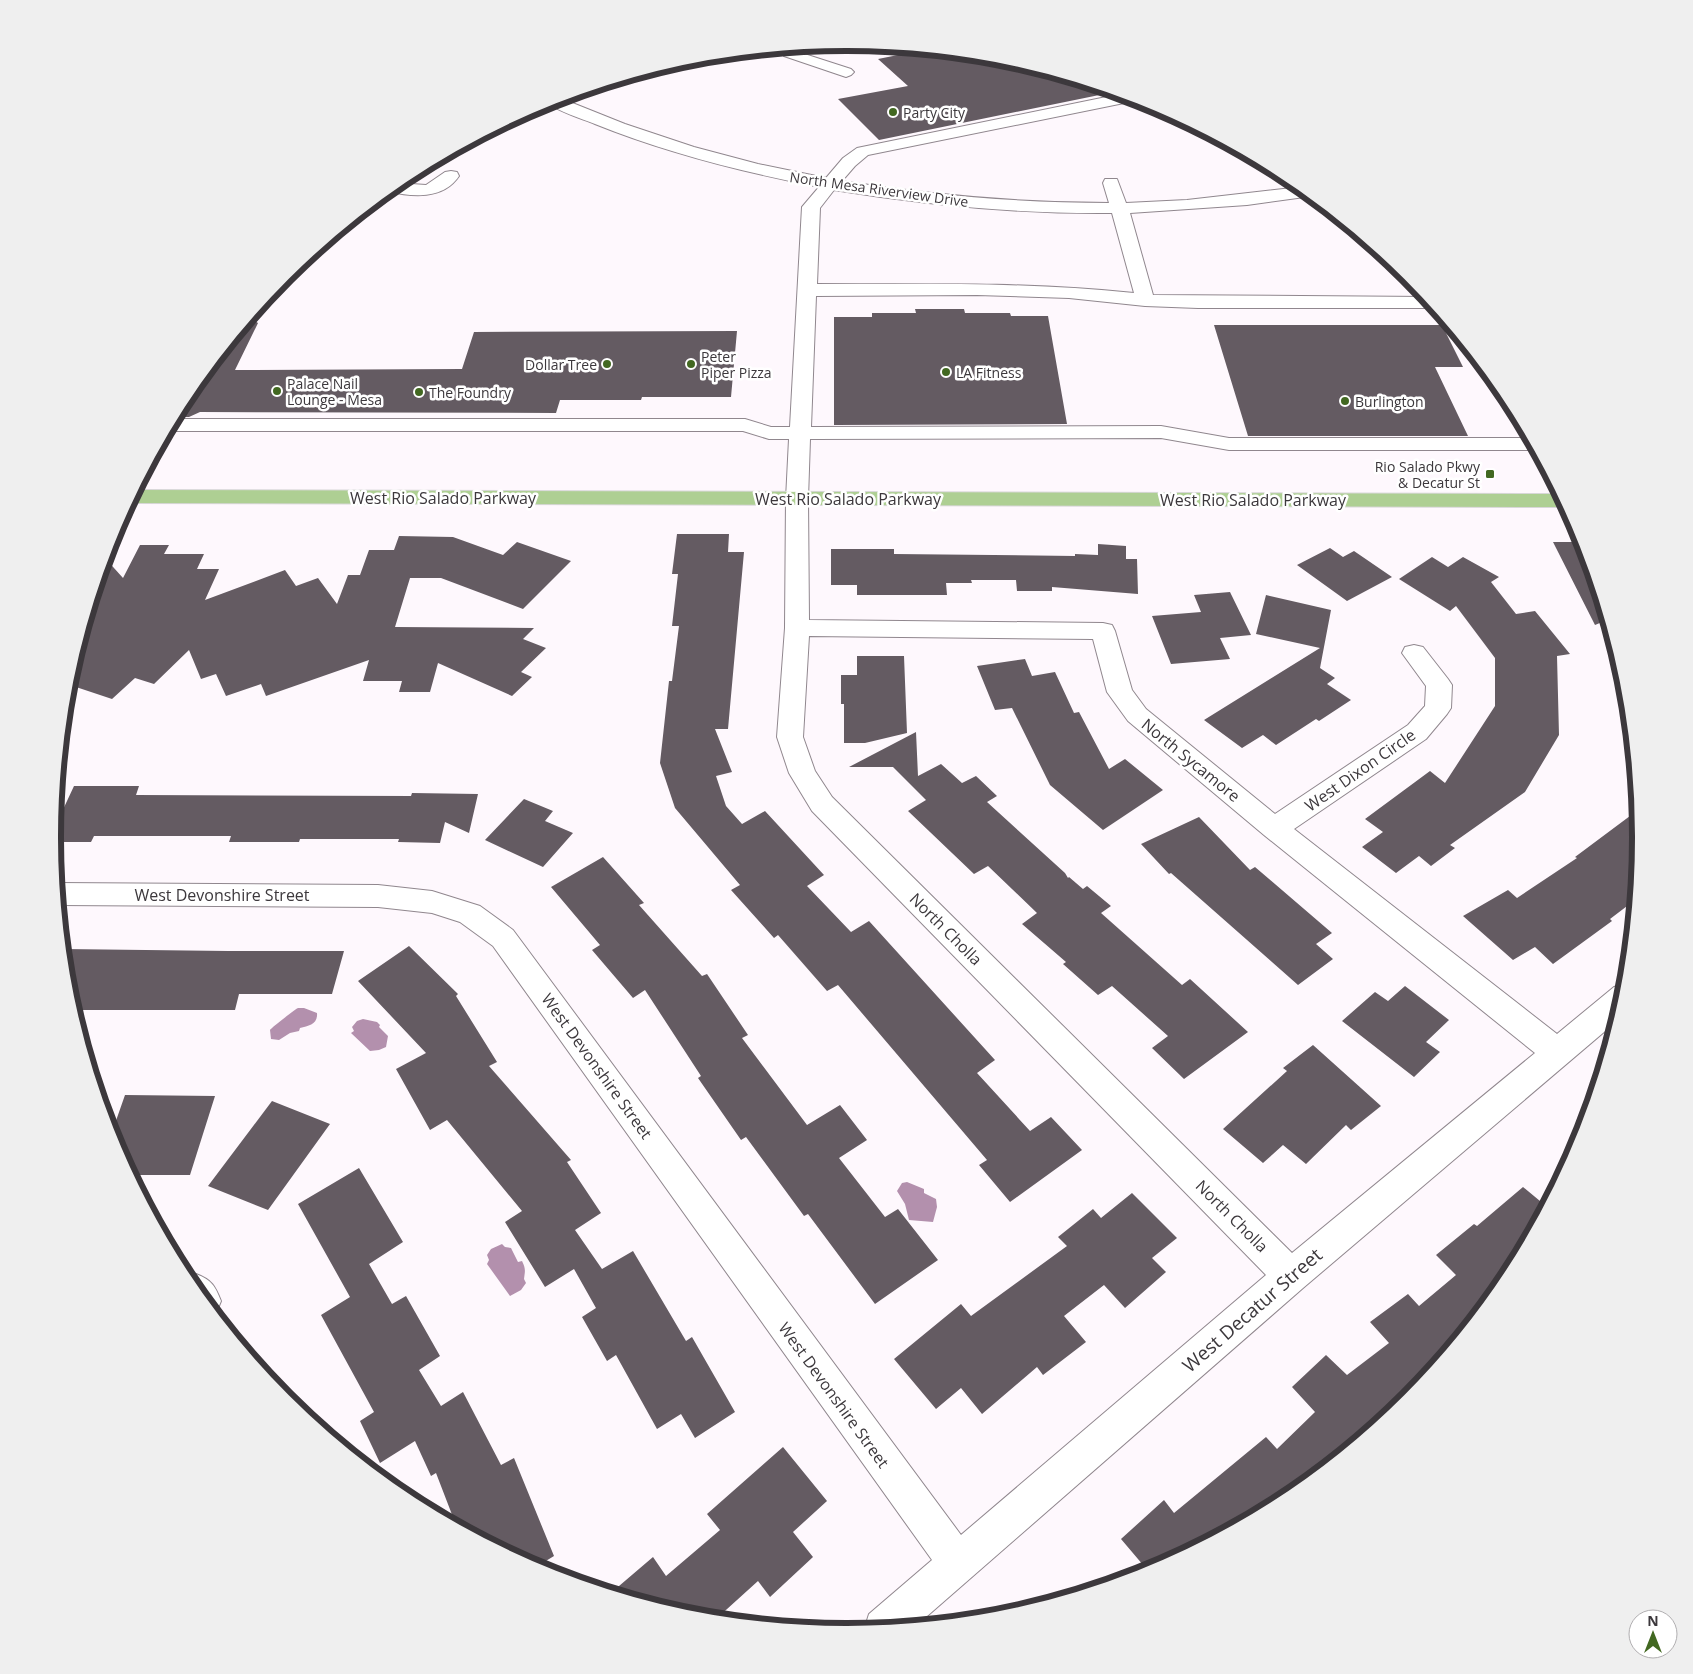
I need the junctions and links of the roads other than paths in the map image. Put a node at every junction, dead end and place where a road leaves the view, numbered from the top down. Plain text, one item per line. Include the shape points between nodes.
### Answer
1 (790, 53) edge
2 (846, 72) dead end
3 (1116, 100) edge
4 (563, 105) edge
5 (451, 176) dead end
6 (1111, 182) dead end
7 (830, 184) junction
8 (403, 189) edge
9 (1296, 193) edge
10 (1119, 208) junction
11 (807, 290) junction
12 (1145, 300) junction
13 (1422, 303) edge
14 (178, 424) edge
15 (801, 433) junction
16 (1527, 444) edge
17 (138, 497) edge
18 (797, 499) junction
19 (1556, 501) edge
20 (796, 628) junction
21 (1414, 652) dead end
22 (1274, 828) junction
23 (63, 894) edge
24 (1613, 1005) edge
25 (1557, 1052) junction
26 (1291, 1276) junction
27 (958, 1564) junction
28 (891, 1621) edge

1 - 2 street
3 - 7 street, North Cholla via 864,151 849,162
4 - 7 street, North Mesa Riverview Drive via 598,121 670,145 774,173
5 - 8 street via 432,190
6 - 10 street
7 - 10 street, North Mesa Riverview Drive via 972,204
7 - 11 street, North Cholla via 811,206
9 - 10 street, North Mesa Riverview Drive via 1215,204
10 - 12 street
11 - 12 street via 1031,290
11 - 15 street, North Cholla
12 - 13 street
14 - 15 street via 745,425 769,433
15 - 16 street via 1161,432 1229,444
15 - 18 street, North Cholla
17 - 18 main road, West Rio Salado Parkway
18 - 19 main road, West Rio Salado Parkway
18 - 20 street, North Cholla
20 - 22 street, North Sycamore via 1103,632 1120,692 1137,715
20 - 26 street, North Cholla via 790,737 802,773 822,804
21 - 22 street, West Dixon Circle via 1439,685 1438,708 1417,732
22 - 25 street, North Sycamore
23 - 27 street, West Devonshire Street via 378,896 432,902 470,914 502,938
24 - 25 street, West Decatur Street
25 - 26 street, West Decatur Street
26 - 27 street, West Decatur Street
27 - 28 street, West Decatur Street

